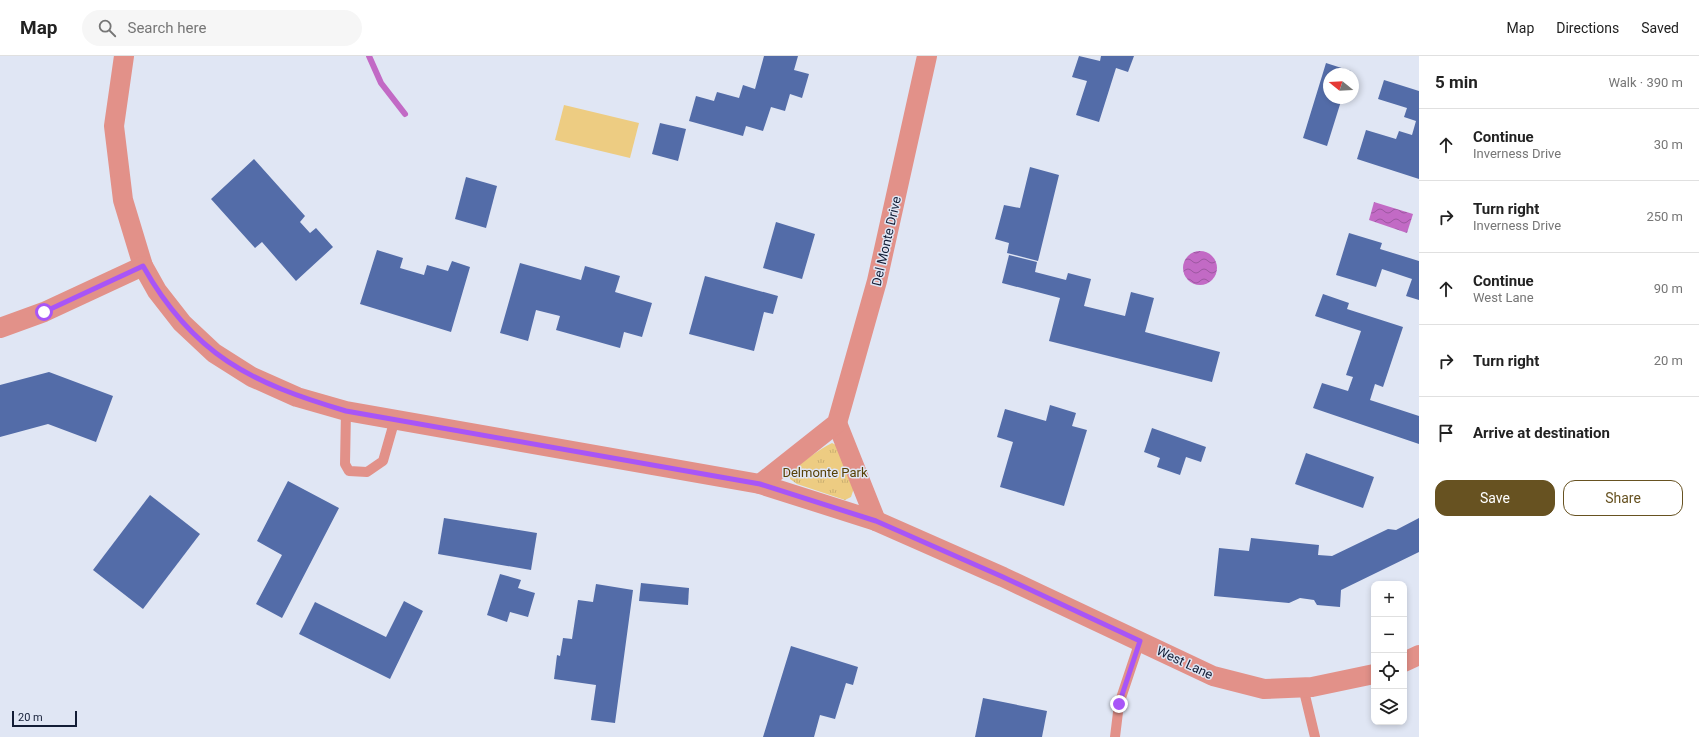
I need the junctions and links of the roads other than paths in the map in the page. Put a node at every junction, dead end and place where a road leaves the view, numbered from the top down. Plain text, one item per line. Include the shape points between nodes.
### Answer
1 (124, 56) edge
2 (927, 56) edge
3 (143, 266) junction
4 (0, 328) edge
5 (346, 411) junction
6 (395, 420) junction
7 (837, 423) junction
8 (760, 484) junction
9 (876, 521) junction
10 (1140, 641) junction
11 (1419, 656) edge
12 (1407, 661) edge
13 (1371, 675) edge
14 (1303, 688) junction
15 (1115, 737) edge
16 (1315, 737) edge

1 - 3 street, West Lane via 114,126 123,200
2 - 7 street, Del Monte Drive via 877,281
3 - 4 street via 44,312
3 - 5 street, West Lane via 157,291 182,323 214,353 252,377 297,397
5 - 6 street, West Lane
5 - 6 lane via 345,464 349,472 368,472 383,462
6 - 8 street, West Lane
7 - 8 street
7 - 9 street
8 - 9 street, West Lane
9 - 10 street, West Lane
10 - 14 street, West Lane via 1213,676 1264,689
10 - 15 lane via 1119,704
11 - 12 street
13 - 14 street, West Lane
14 - 16 lane

